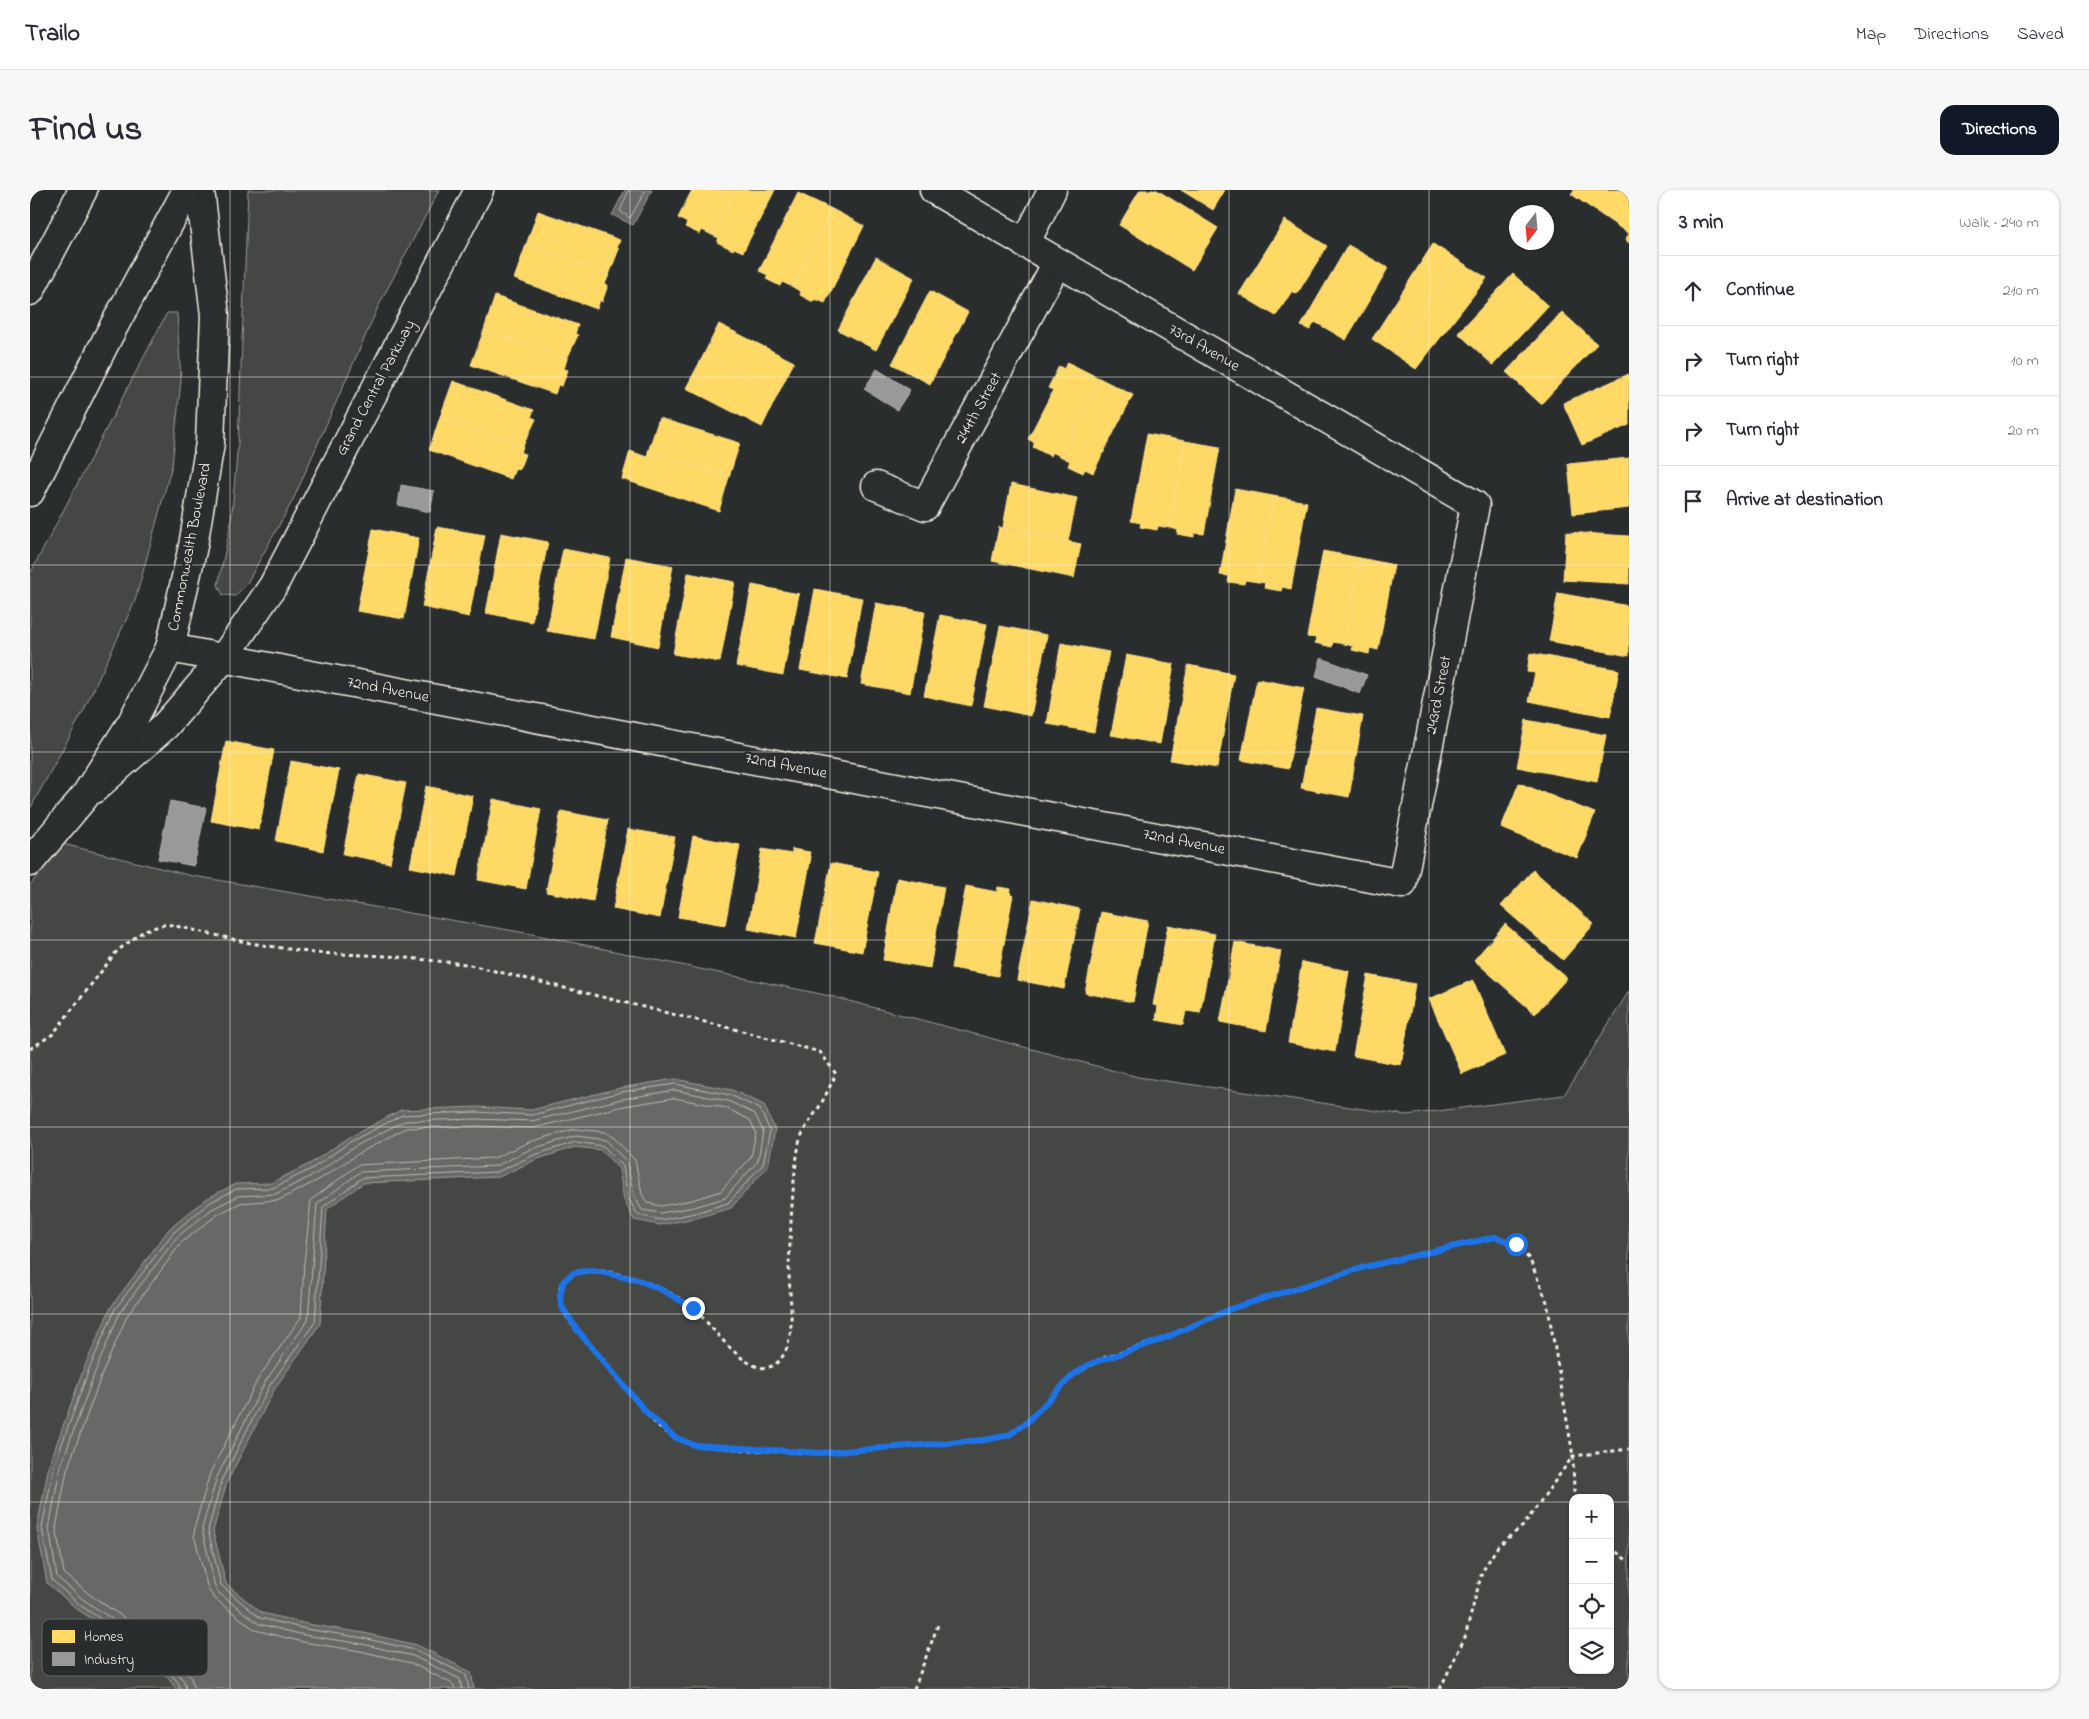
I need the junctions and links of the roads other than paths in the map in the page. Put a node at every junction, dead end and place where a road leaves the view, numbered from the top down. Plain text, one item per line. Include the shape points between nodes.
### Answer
1 (83, 190) edge
2 (187, 190) edge
3 (200, 190) edge
4 (479, 190) edge
5 (934, 190) edge
6 (1052, 190) edge
7 (1025, 244) junction
8 (1057, 263) junction
9 (30, 291) edge
10 (876, 486) dead end
11 (30, 492) edge
12 (1475, 505) joint
13 (170, 648) junction
14 (223, 659) junction
15 (85, 796) junction
16 (30, 862) edge
17 (1402, 884) joint

1 - 9 main road
2 - 11 main road
3 - 13 main road, Commonwealth Boulevard via 215,315 210,443 194,546
4 - 14 main road, Grand Central Parkway via 273,586
5 - 7 main road, 73rd Avenue
6 - 7 main road
7 - 8 main road, 73rd Avenue
8 - 10 main road, 244th Street via 925,506
8 - 12 main road, 73rd Avenue
12 - 17 main road, 243rd Street
13 - 14 main road, 72nd Avenue
13 - 15 main road, Commonwealth Boulevard via 132,722
14 - 15 main road, Grand Central Parkway via 165,726
14 - 17 main road, 72nd Avenue
15 - 16 main road, Commonwealth Boulevard

